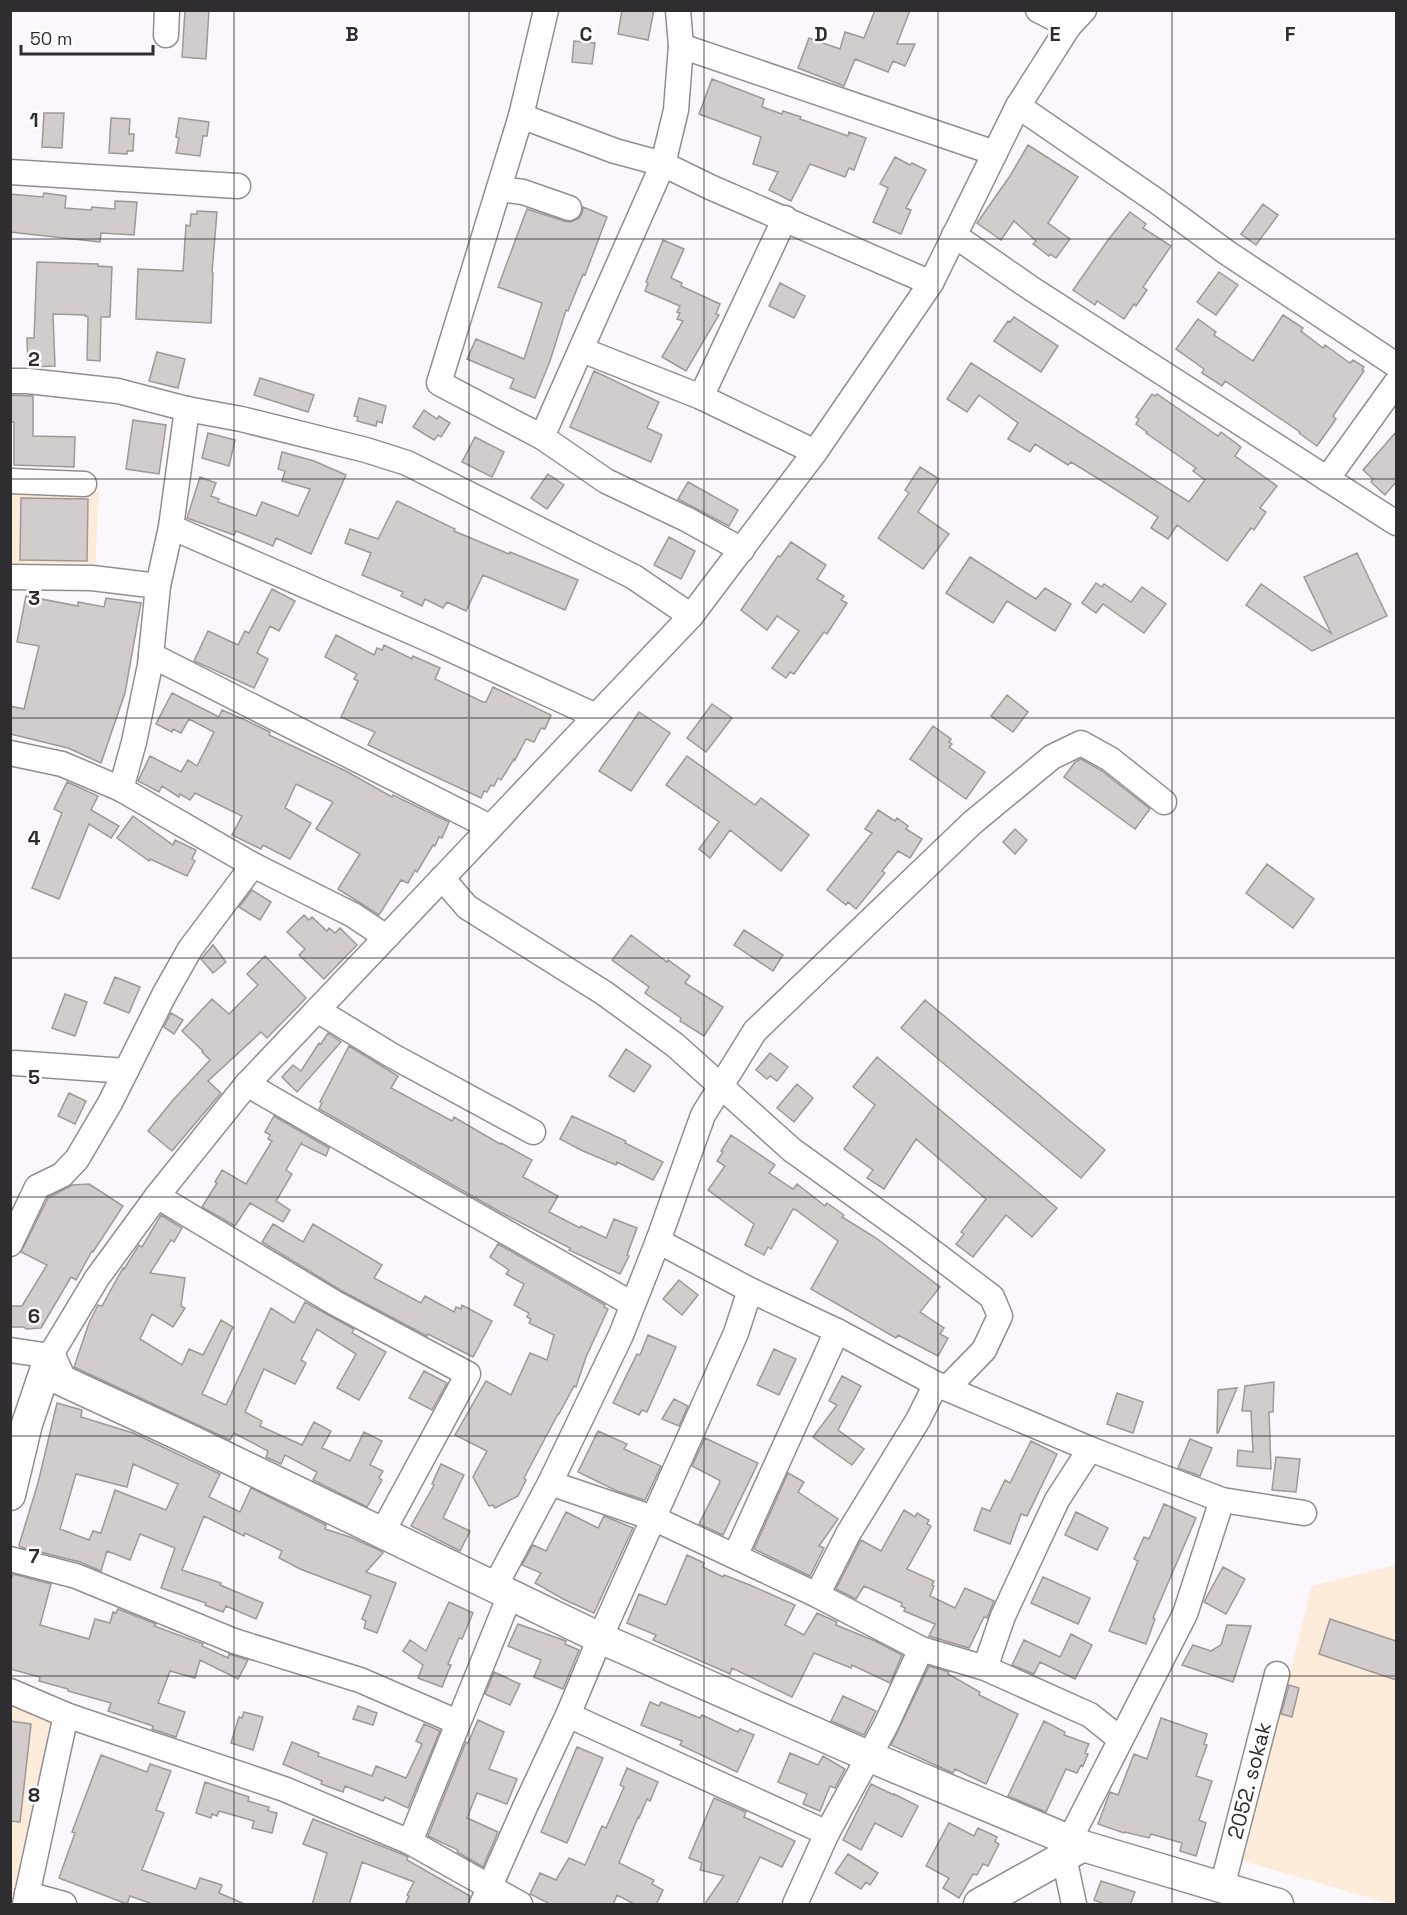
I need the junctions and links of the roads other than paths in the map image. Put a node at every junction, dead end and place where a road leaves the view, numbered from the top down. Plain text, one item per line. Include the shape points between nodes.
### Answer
1 (167, 10) edge
2 (546, 10) edge
3 (678, 10) edge
4 (1038, 10) edge
5 (1077, 18) edge
6 (166, 35) dead end
7 (681, 46) junction
8 (1018, 106) junction
9 (521, 116) junction
10 (995, 153) junction
11 (663, 164) junction
12 (10, 172) edge
13 (238, 186) dead end
14 (499, 189) junction
15 (569, 208) dead end
16 (785, 218) junction
17 (954, 234) junction
18 (930, 283) junction
19 (582, 350) junction
20 (1396, 366) edge
21 (10, 381) edge
22 (1396, 383) edge
23 (701, 397) junction
24 (187, 409) junction
25 (542, 437) junction
26 (815, 452) junction
27 (1327, 478) junction
28 (10, 480) edge
29 (84, 484) dead end
30 (1396, 523) edge
31 (171, 527) junction
32 (742, 550) junction
33 (10, 577) edge
34 (158, 586) junction
35 (691, 616) junction
36 (151, 655) junction
37 (596, 716) junction
38 (10, 753) edge
39 (121, 789) junction
40 (1164, 802) dead end
41 (490, 827) junction
42 (253, 865) junction
43 (442, 878) junction
44 (386, 937) junction
45 (316, 1010) junction
46 (15, 1063) dead end
47 (126, 1071) junction
48 (247, 1084) junction
49 (721, 1087) junction
50 (533, 1132) dead end
51 (157, 1196) junction
52 (658, 1241) junction
53 (10, 1244) edge
54 (750, 1290) junction
55 (632, 1304) junction
56 (837, 1331) junction
57 (10, 1350) edge
58 (50, 1356) junction
59 (941, 1386) junction
60 (1090, 1449) junction
61 (550, 1483) junction
62 (10, 1495) edge
63 (1222, 1500) junction
64 (1304, 1513) dead end
65 (653, 1518) junction
66 (382, 1533) junction
67 (735, 1556) junction
68 (10, 1559) edge
69 (502, 1591) junction
70 (817, 1595) junction
71 (600, 1638) junction
72 (921, 1649) junction
73 (985, 1668) junction
74 (1277, 1674) dead end
75 (10, 1691) edge
76 (66, 1715) junction
77 (568, 1715) junction
78 (457, 1722) junction
79 (1120, 1738) junction
80 (868, 1756) junction
81 (826, 1833) junction
82 (410, 1842) junction
83 (1072, 1848) junction
84 (1222, 1887) junction
85 (486, 1896) edge
86 (26, 1899) edge
87 (795, 1904) edge
88 (63, 1905) edge
89 (520, 1905) edge
90 (979, 1905) edge
91 (1074, 1905) edge
92 (1278, 1905) edge

1 - 6 street
2 - 9 street
3 - 7 street
4 - 5 street
5 - 8 street
7 - 10 street
7 - 11 street via 676,110
8 - 10 street
8 - 20 street
9 - 11 street via 615,151
9 - 14 street
10 - 17 street
11 - 16 street
11 - 19 street
12 - 13 street
14 - 15 street via 523,192
14 - 25 street via 439,383
16 - 18 street
16 - 23 street
17 - 18 street
17 - 27 street via 1032,289
18 - 26 street
19 - 23 street
19 - 25 street
21 - 24 street via 118,391
22 - 27 street
23 - 26 street
24 - 31 street
24 - 35 street via 275,427 407,463 634,577
25 - 32 street via 606,481
26 - 32 street
27 - 30 street
28 - 29 street
31 - 34 street
31 - 37 street
32 - 35 street
33 - 34 street via 92,578
34 - 36 street
35 - 37 street
36 - 39 street
36 - 41 street
37 - 41 street
38 - 39 street via 62,764
39 - 42 street
40 - 49 street via 1110,759 1081,743 1052,757 972,823 755,1031
41 - 43 street
42 - 44 street via 353,915
42 - 47 street via 190,949
43 - 44 street
43 - 49 street via 467,907 613,1000 675,1045
44 - 45 street
45 - 48 street
45 - 50 street
46 - 47 street
47 - 53 street via 77,1159 62,1175 37,1187
48 - 51 street
48 - 55 street
49 - 52 street via 703,1114
49 - 59 street via 792,1150 992,1297 1000,1316 984,1350
51 - 58 street via 97,1278
51 - 66 street via 335,1303 468,1374
52 - 54 street
52 - 55 street
54 - 56 street
54 - 65 street via 736,1333
55 - 61 street
56 - 59 street
56 - 67 street
57 - 58 street
58 - 62 main road via 27,1424
58 - 66 main road via 61,1380
59 - 60 street
59 - 70 street via 848,1534
60 - 63 street
60 - 73 street via 1057,1500 1003,1616
61 - 65 street
61 - 69 street
63 - 64 street
63 - 79 street via 1185,1614
65 - 67 street
65 - 71 street
66 - 69 main road
67 - 70 street
68 - 78 street via 76,1576 234,1641 360,1680
69 - 71 main road
69 - 78 street
70 - 72 street
71 - 77 street
71 - 80 main road
72 - 73 street
72 - 80 street
73 - 79 street via 1090,1715
74 - 84 street, 2052. sokak
75 - 76 street
76 - 82 street via 284,1789
76 - 86 street
77 - 81 street
77 - 85 street
78 - 82 street
79 - 83 street
80 - 81 street
80 - 83 main road
81 - 87 street
82 - 85 street
83 - 84 main road
83 - 90 main road
83 - 91 street
84 - 92 main road
85 - 89 street
86 - 88 street

